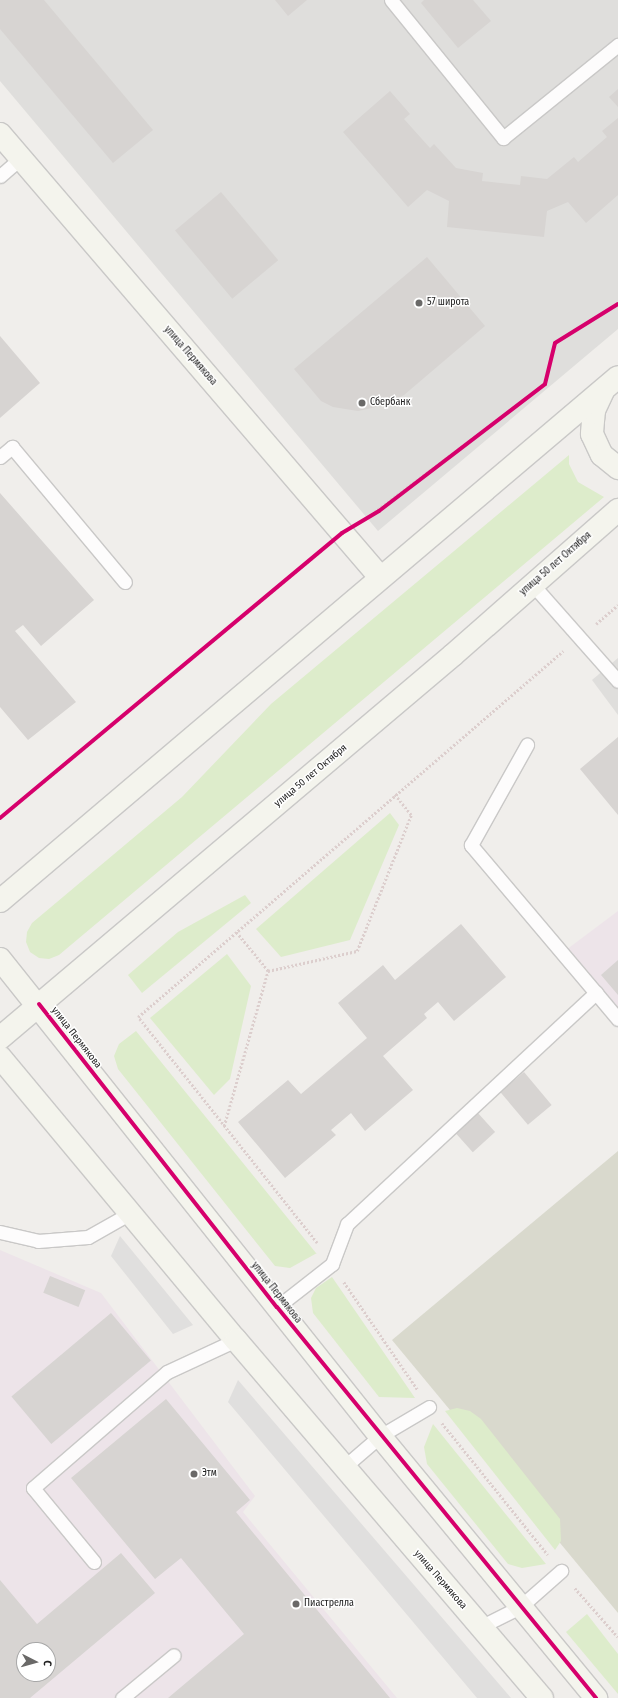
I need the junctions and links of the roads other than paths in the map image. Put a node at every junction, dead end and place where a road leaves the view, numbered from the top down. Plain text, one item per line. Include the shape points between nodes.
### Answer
1 (391, 0) edge
2 (618, 45) edge
3 (0, 134) edge
4 (21, 158) junction
5 (0, 176) edge
6 (611, 383) edge
7 (0, 457) edge
8 (618, 468) edge
9 (618, 510) edge
10 (380, 577) junction
11 (125, 582) dead end
12 (533, 585) junction
13 (618, 681) edge
14 (527, 745) dead end
15 (0, 901) edge
16 (0, 959) edge
17 (596, 993) junction
18 (39, 1004) junction
19 (618, 1020) edge
20 (0, 1038) edge
21 (0, 1057) edge
22 (132, 1212) junction
23 (0, 1232) edge
24 (277, 1307) junction
25 (236, 1340) junction
26 (430, 1407) road end
27 (380, 1436) junction
28 (344, 1467) junction
29 (94, 1562) dead end
30 (561, 1571) road end
31 (520, 1607) junction
32 (480, 1627) junction
33 (174, 1655) dead end
34 (122, 1698) edge
35 (542, 1698) edge
36 (596, 1698) edge

1 - 2 lane via 503,138
3 - 4 street, улица Пермякова
4 - 5 lane
4 - 10 street, улица Пермякова
6 - 8 street via 594,410 592,434 602,455
6 - 10 street
7 - 11 lane via 12,448
9 - 12 street, улица 50 лет Октября
10 - 15 street
12 - 13 lane
12 - 18 street, улица 50 лет Октября
14 - 17 lane via 470,845
16 - 18 street, улица Пермякова
17 - 19 lane
17 - 24 lane via 347,1224 332,1264
18 - 20 street, улица 50 лет Октября
18 - 24 street, улица Пермякова
21 - 22 street, улица Пермякова
22 - 23 lane via 88,1237 38,1241
22 - 25 street, улица Пермякова
24 - 27 street, улица Пермякова
25 - 28 street, улица Пермякова
25 - 29 lane via 167,1372 33,1488
26 - 27 lane
27 - 28 lane
27 - 31 street, улица Пермякова
28 - 32 street, улица Пермякова
30 - 31 lane
31 - 32 lane
31 - 36 street, улица Пермякова
32 - 35 street, улица Пермякова
33 - 34 lane

